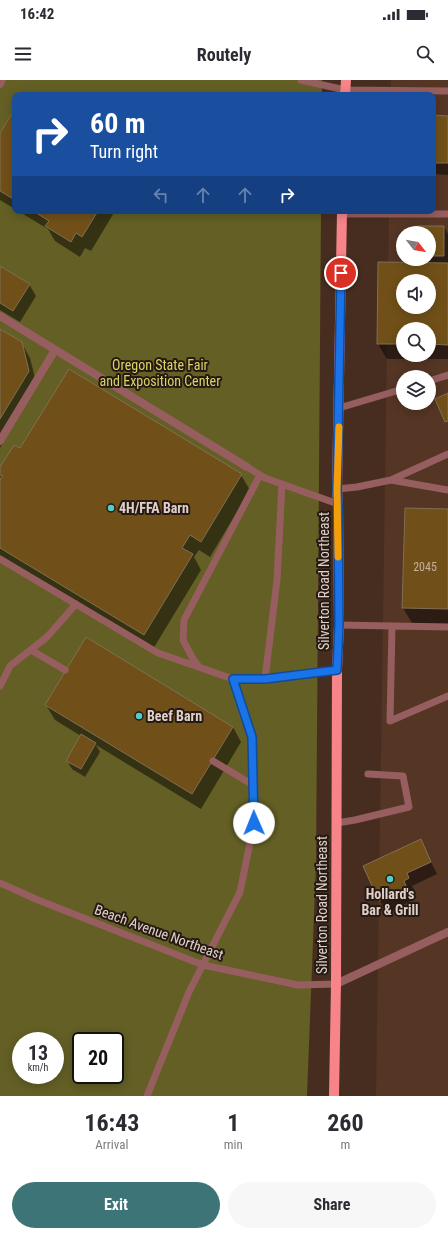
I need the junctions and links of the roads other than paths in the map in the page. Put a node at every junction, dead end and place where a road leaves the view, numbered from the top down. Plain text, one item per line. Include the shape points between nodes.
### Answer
1 (2, 80) edge
2 (301, 80) edge
3 (0, 84) edge
4 (345, 88) edge
5 (448, 91) edge
6 (342, 214) edge
7 (436, 214) edge
8 (448, 214) edge
9 (0, 316) edge
10 (55, 350) junction
11 (448, 375) edge
12 (436, 379) edge
13 (396, 391) edge
14 (339, 408) junction
15 (0, 441) edge
16 (448, 454) edge
17 (247, 467) joint
18 (260, 475) junction
19 (391, 480) junction
20 (282, 484) junction
21 (337, 489) junction
22 (448, 490) edge
23 (338, 504) junction
24 (0, 559) edge
25 (76, 604) junction
26 (339, 624) junction
27 (392, 626) junction
28 (448, 627) edge
29 (31, 650) junction
30 (200, 667) junction
31 (65, 670) dead end
32 (337, 670) junction
33 (233, 679) junction
34 (265, 679) junction
35 (0, 686) edge
36 (448, 696) edge
37 (212, 761) dead end
38 (368, 774) dead end
39 (253, 786) junction
40 (337, 823) junction
41 (0, 883) edge
42 (448, 932) edge
43 (203, 965) junction
44 (336, 984) junction
45 (147, 1096) edge
46 (334, 1096) edge

1 - 3 street
2 - 4 lane
4 - 5 lane
6 - 14 main road, Silverton Road Northeast
7 - 8 lane
9 - 10 street
10 - 15 street
10 - 17 street
11 - 12 lane
13 - 14 lane
14 - 21 main road, Silverton Road Northeast
16 - 19 lane
17 - 18 lane
18 - 20 lane
18 - 30 lane via 184,620 184,640
19 - 21 lane
19 - 22 lane
20 - 23 lane
20 - 34 lane via 277,580
21 - 23 main road, Silverton Road Northeast
23 - 26 main road, Silverton Road Northeast
24 - 25 lane
25 - 29 lane via 47,638
25 - 30 lane via 158,653
26 - 27 lane
26 - 32 main road, Silverton Road Northeast
27 - 28 lane
27 - 36 lane via 390,721
29 - 31 lane
29 - 35 lane via 10,666
30 - 33 lane
32 - 34 lane
32 - 40 main road, Silverton Road Northeast
33 - 34 lane
33 - 39 lane via 252,737
37 - 39 lane
38 - 40 lane via 404,776 409,807
39 - 43 lane via 254,823 240,892
40 - 44 main road, Silverton Road Northeast
41 - 43 lane, Beach Avenue Northeast
42 - 44 street, Beach Avenue Northeast
43 - 44 lane, Beach Avenue Northeast via 298,985
43 - 45 lane via 189,992
44 - 46 main road, Silverton Road Northeast

